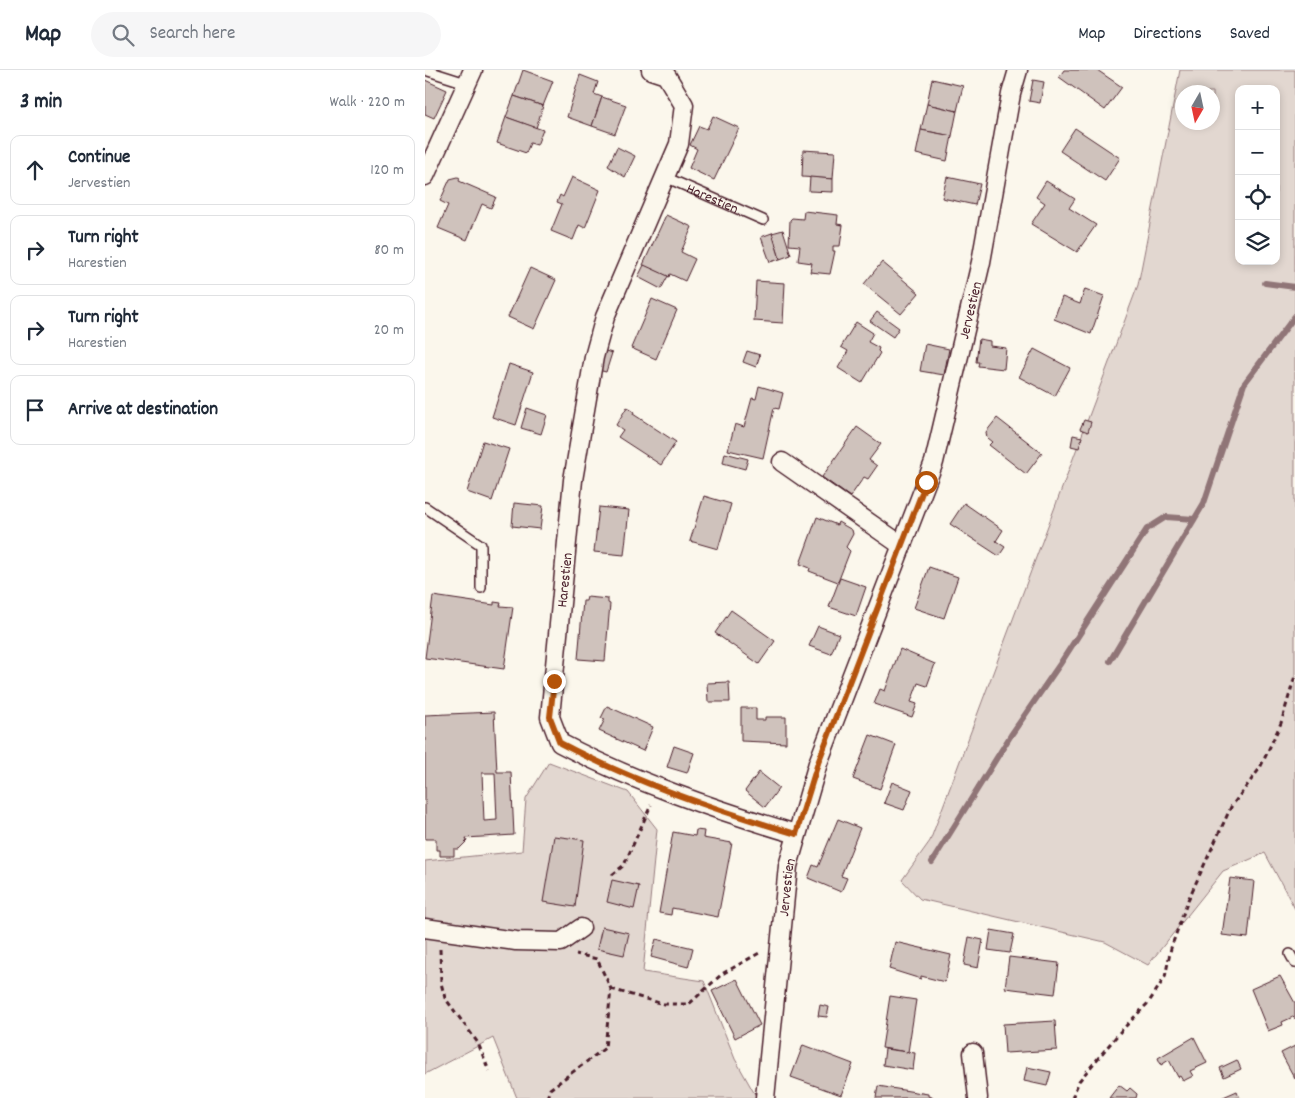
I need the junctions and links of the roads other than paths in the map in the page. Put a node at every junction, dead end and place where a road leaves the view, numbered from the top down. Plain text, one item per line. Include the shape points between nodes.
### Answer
1 (425, 70) edge
2 (651, 70) edge
3 (1018, 70) edge
4 (470, 77) edge
5 (425, 176) edge
6 (665, 177) junction
7 (763, 220) dead end
8 (783, 462) dead end
9 (425, 507) edge
10 (901, 545) junction
11 (481, 588) dead end
12 (796, 834) junction
13 (581, 928) dead end
14 (432, 930) edge
15 (1291, 954) dead end
16 (1295, 963) edge
17 (973, 1053) dead end
18 (765, 1098) edge
19 (978, 1098) edge

1 - 4 lane
2 - 6 street, Harestien via 666,75 684,105 679,144
3 - 10 street, Jervestien via 981,262 935,457
4 - 5 street
6 - 7 lane, Harestien
6 - 12 street, Harestien via 605,317 594,357 573,480 550,717 560,743 591,759
8 - 10 street
9 - 11 lane via 481,545
10 - 12 street, Jervestien via 818,763
12 - 18 street, Jervestien via 788,866
13 - 14 street via 561,942 516,941
15 - 16 lane
17 - 19 street

